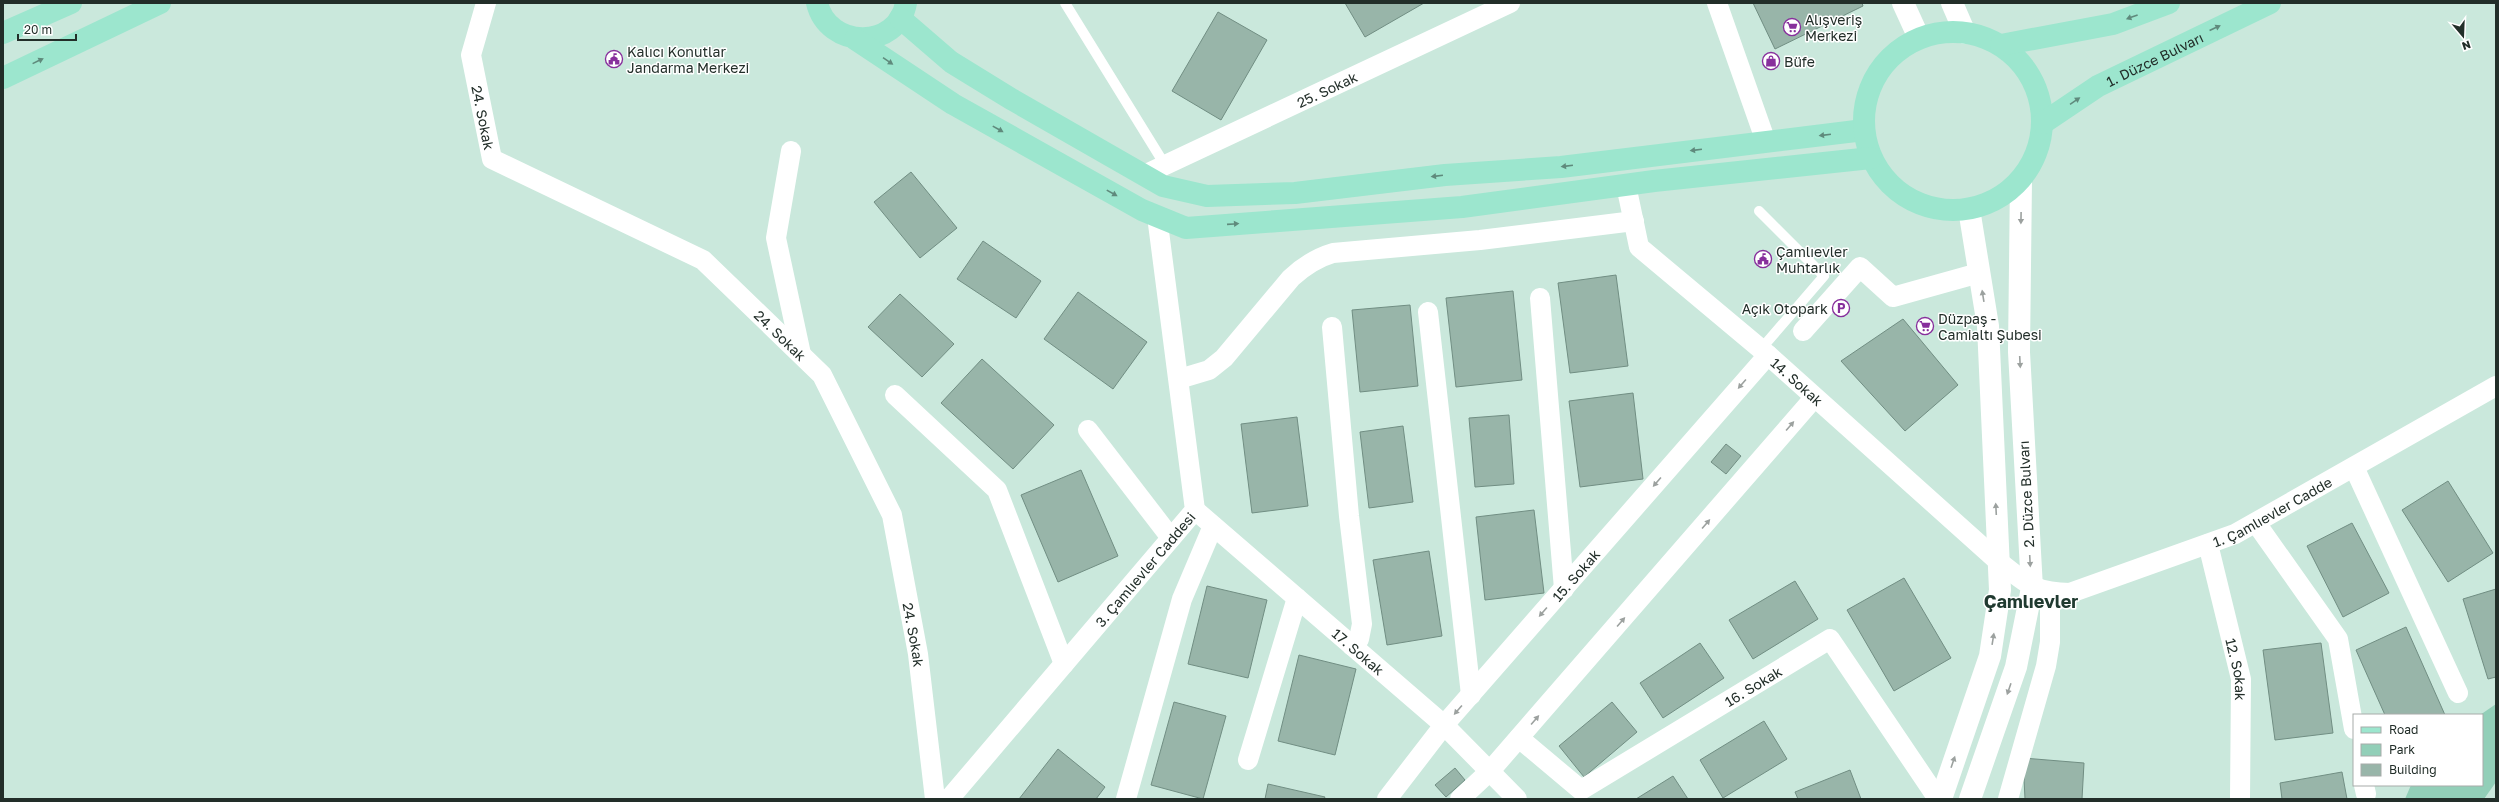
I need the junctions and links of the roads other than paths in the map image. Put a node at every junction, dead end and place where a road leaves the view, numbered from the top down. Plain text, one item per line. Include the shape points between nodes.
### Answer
1 (71, 3) edge
2 (160, 3) edge
3 (486, 3) edge
4 (1065, 3) edge
5 (1510, 3) edge
6 (1717, 3) edge
7 (1903, 3) edge
8 (1952, 3) edge
9 (2169, 3) edge
10 (2270, 3) edge
11 (815, 4) edge
12 (906, 7) edge
13 (3, 33) edge
14 (1965, 33) junction
15 (1919, 38) junction
16 (855, 39) junction
17 (2001, 45) junction
18 (3, 78) edge
19 (2043, 123) junction
20 (1864, 130) junction
21 (1766, 142) junction
22 (791, 150) dead end
23 (1871, 158) junction
24 (1165, 165) junction
25 (1144, 175) junction
26 (2021, 179) junction
27 (1626, 185) junction
28 (1969, 209) junction
29 (1758, 211) dead end
30 (1157, 216) junction
31 (1634, 221) junction
32 (1979, 273) junction
33 (1540, 298) dead end
34 (1428, 312) dead end
35 (1332, 327) dead end
36 (1803, 331) dead end
37 (1764, 352) junction
38 (801, 354) junction
39 (1179, 380) junction
40 (2496, 386) edge
41 (895, 395) dead end
42 (1814, 398) junction
43 (1088, 430) dead end
44 (2354, 467) junction
45 (1194, 510) junction
46 (2256, 522) junction
47 (1213, 526) junction
48 (1171, 538) junction
49 (2208, 544) junction
50 (1999, 562) junction
51 (1564, 589) junction
52 (2041, 590) junction
53 (1297, 598) junction
54 (1352, 646) junction
55 (1064, 664) junction
56 (2458, 693) dead end
57 (1471, 694) junction
58 (2353, 723) edge
59 (1444, 725) junction
60 (1519, 738) junction
61 (1248, 760) dead end
62 (1490, 771) junction
63 (935, 799) edge
64 (949, 799) edge
65 (1126, 799) edge
66 (1387, 799) edge
67 (1460, 799) edge
68 (1517, 799) edge
69 (1939, 799) edge
70 (1970, 799) edge
71 (2008, 799) edge
72 (2240, 799) edge

1 - 13 main road
18 -> 2 main road
3 - 38 street, 24. Sokak via 471,55 492,159 703,260
4 - 24 lane
5 - 24 street, 25. Sokak
6 - 21 street
7 - 15 street
8 - 14 street
9 -> 17 main road via 2113,24
19 -> 10 main road, 1. Düzce Bulvarı via 2098,86
11 - 16 main road via 831,28
12 - 16 main road via 892,28 881,36
12 - 25 main road via 951,62
14 - 15 main road via 1946,31
14 - 17 main road via 1975,34
15 - 20 main road via 1894,53 1876,75 1865,102
16 -> 30 main road via 953,104
17 - 19 main road via 2024,65 2038,92
19 - 26 main road via 2037,152
20 -> 21 main road
20 - 23 main road
21 -> 25 main road via 1561,167 1445,175 1294,193 1207,196 1163,186
22 - 38 street via 776,238
23 - 27 main road
23 - 28 main road via 1888,182 1911,200 1939,209
24 - 25 street, 25. Sokak
26 - 28 main road via 1998,198
26 -> 52 street, 2. Düzce Bulvarı via 2019,352
30 -> 27 main road via 1186,228 1462,207
27 - 31 street, 14. Sokak
28 - 32 street
29 - 37 lane via 1824,276
30 - 39 street, 3. Çamlıevler Caddesi
31 - 37 street, 14. Sokak via 1639,247
31 - 39 street via 1480,240 1333,253 1300,269 1224,358 1209,370
32 - 36 street via 1893,297 1860,267
50 -> 32 street via 1988,326
33 - 51 street
34 - 57 street
35 - 54 street via 1362,624 1359,639
37 - 42 street, 14. Sokak
37 -> 51 street, 15. Sokak
38 - 63 street, 24. Sokak via 822,375 892,515 918,654
39 - 45 street, 3. Çamlıevler Caddesi
40 - 44 street, 1. Çamlıevler Cadde
41 - 55 street via 997,490
42 - 50 street, 14. Sokak
60 -> 42 street
43 - 48 street
44 - 46 street, 1. Çamlıevler Cadde
44 - 56 street
45 - 47 street, 17. Sokak
45 - 48 street, 3. Çamlıevler Caddesi
46 - 49 street, 1. Çamlıevler Cadde via 2235,534
46 - 58 street via 2338,639
47 - 53 street, 17. Sokak
47 - 65 street via 1182,599
48 - 55 street, 3. Çamlıevler Caddesi
49 - 52 street, 1. Çamlıevler Cadde via 2070,593
49 - 72 street, 12. Sokak via 2241,679
50 - 52 street, 14. Sokak
69 -> 50 street via 1990,656 2000,590
51 -> 57 street, 15. Sokak
52 -> 70 street, 2. Düzce Bulvarı
52 - 71 street via 2046,666
53 - 54 street, 17. Sokak
53 - 61 street
54 - 59 street, 17. Sokak
55 - 64 street, 3. Çamlıevler Caddesi
57 -> 59 street, 15. Sokak
59 - 62 street, 17. Sokak
59 - 66 street, 15. Sokak
60 - 62 street
60 - 69 street, 16. Sokak via 1581,790 1830,639
62 - 67 street
62 - 68 street, 17. Sokak

